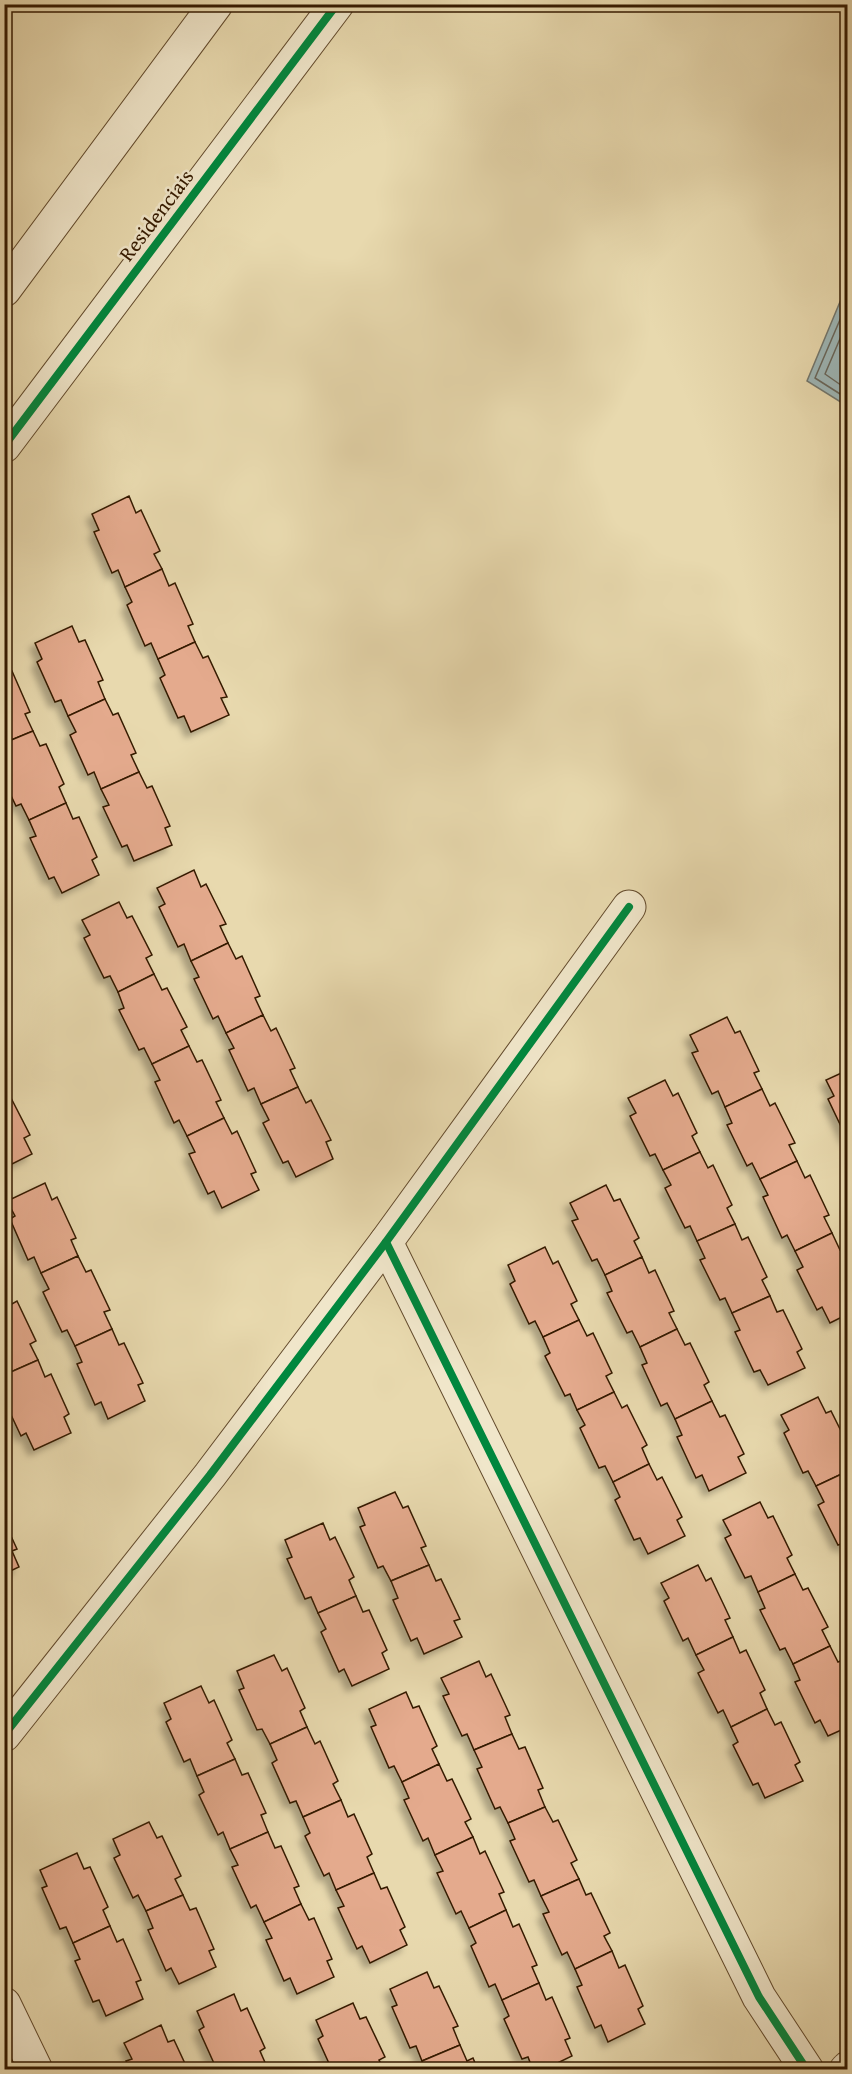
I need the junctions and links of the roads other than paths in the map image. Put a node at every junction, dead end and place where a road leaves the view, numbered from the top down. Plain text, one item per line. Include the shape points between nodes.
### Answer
1 (216, 4) edge
2 (337, 4) edge
3 (4, 290) edge
4 (4, 446) edge
5 (629, 907) dead end
6 (386, 1242) junction
7 (4, 1735) edge
8 (4, 2004) edge
9 (36, 2070) edge
10 (807, 2070) edge

1 - 3 street
2 - 4 street, Residenciais
5 - 6 street
6 - 7 street via 210,1475
6 - 10 street via 759,1997
8 - 9 street

